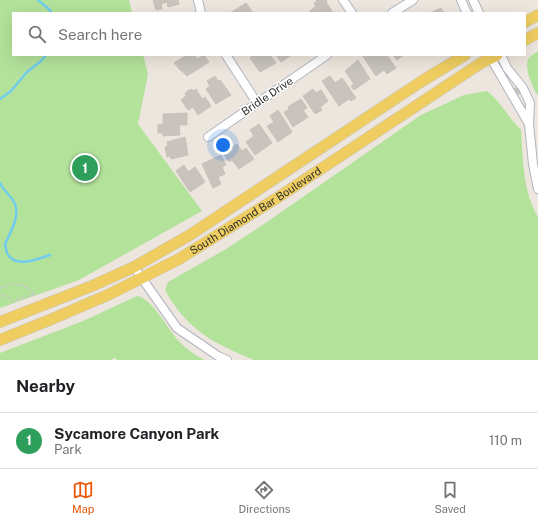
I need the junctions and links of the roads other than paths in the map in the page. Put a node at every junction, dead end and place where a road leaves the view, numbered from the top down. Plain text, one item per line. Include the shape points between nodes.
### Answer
1 (198, 0) edge
2 (343, 0) edge
3 (413, 0) edge
4 (461, 0) edge
5 (473, 0) edge
6 (201, 12) edge
7 (351, 12) edge
8 (394, 12) edge
9 (467, 12) edge
10 (479, 12) edge
11 (538, 15) edge
12 (526, 21) edge
13 (538, 33) edge
14 (526, 39) edge
15 (227, 56) edge
16 (326, 56) edge
17 (463, 56) edge
18 (494, 56) edge
19 (257, 103) junction
20 (529, 124) junction
21 (208, 137) dead end
22 (538, 190) edge
23 (134, 267) junction
24 (142, 278) junction
25 (0, 322) edge
26 (0, 340) edge
27 (227, 360) edge

1 - 6 street
2 - 7 street
3 - 8 street
4 - 9 street
5 - 10 street
11 - 12 main road
13 - 14 main road
15 - 19 street
16 - 19 street, Bridle Drive
17 - 23 main road, South Diamond Bar Boulevard via 190,234
18 - 20 street
18 - 20 street via 523,88 530,103
18 - 24 main road, South Diamond Bar Boulevard via 241,221
19 - 21 street, Bridle Drive
20 - 22 street
23 - 24 street
23 - 25 main road, South Diamond Bar Boulevard
24 - 26 main road, South Diamond Bar Boulevard via 52,320
24 - 27 street via 177,328

